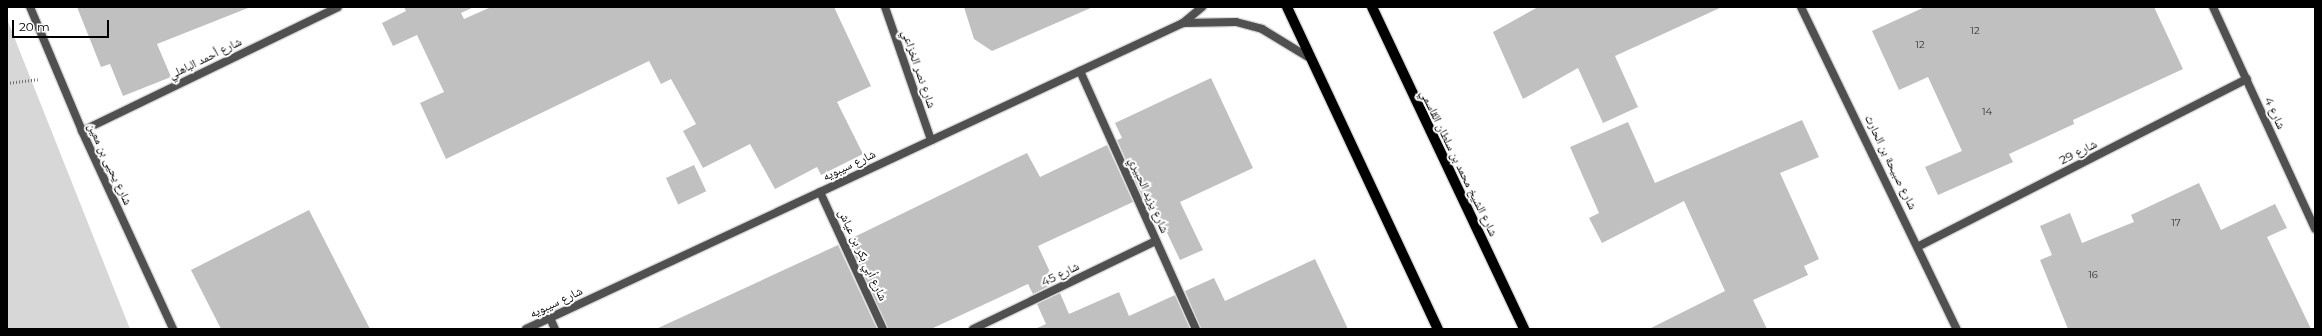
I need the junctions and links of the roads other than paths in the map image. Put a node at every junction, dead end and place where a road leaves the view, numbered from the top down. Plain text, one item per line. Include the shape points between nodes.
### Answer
1 (30, 7) edge
2 (338, 7) edge
3 (885, 7) edge
4 (1202, 7) edge
5 (1287, 7) edge
6 (1801, 7) edge
7 (2213, 7) edge
8 (1376, 8) edge
9 (1183, 23) junction
10 (1308, 56) junction
11 (1080, 70) junction
12 (2247, 79) junction
13 (82, 131) junction
14 (931, 140) junction
15 (820, 192) junction
16 (2315, 229) edge
17 (1156, 240) junction
18 (1920, 246) junction
19 (550, 318) junction
20 (173, 329) edge
21 (526, 329) edge
22 (555, 329) edge
23 (883, 329) edge
24 (973, 329) edge
25 (1196, 329) edge
26 (1438, 329) edge
27 (1524, 329) edge
28 (1957, 329) edge

1 - 13 street, شارع يحيى بن معين
2 - 13 street, شارع أحمد الباهلي
3 - 14 street, شارع نصر الخزاعي
4 - 9 street, شارع سيبويه
5 - 10 main road
6 - 18 street, شارع صبيحة بن الحارث
7 - 12 street, شارع 4
8 - 27 main road, شارع الشيخ محمد بن سلطان القاسمي
9 - 10 street, شارع سيبويه via 1217,21 1262,29
9 - 11 street, شارع سيبويه
10 - 26 main road
11 - 14 street, شارع سيبويه
11 - 17 street, شارع يزيد الحبيري
12 - 16 street, شارع 4
12 - 18 street, شارع 29
13 - 20 street, شارع يحيى بن معين
14 - 15 street, شارع سيبويه
15 - 19 street, شارع سيبويه
15 - 23 street, شارع أبي بكر بن عياش
17 - 24 street, شارع 45
17 - 25 street, شارع يزيد الحبيري
18 - 28 street, شارع صبيحة بن الحارث
19 - 21 street, شارع سيبويه
19 - 22 street

